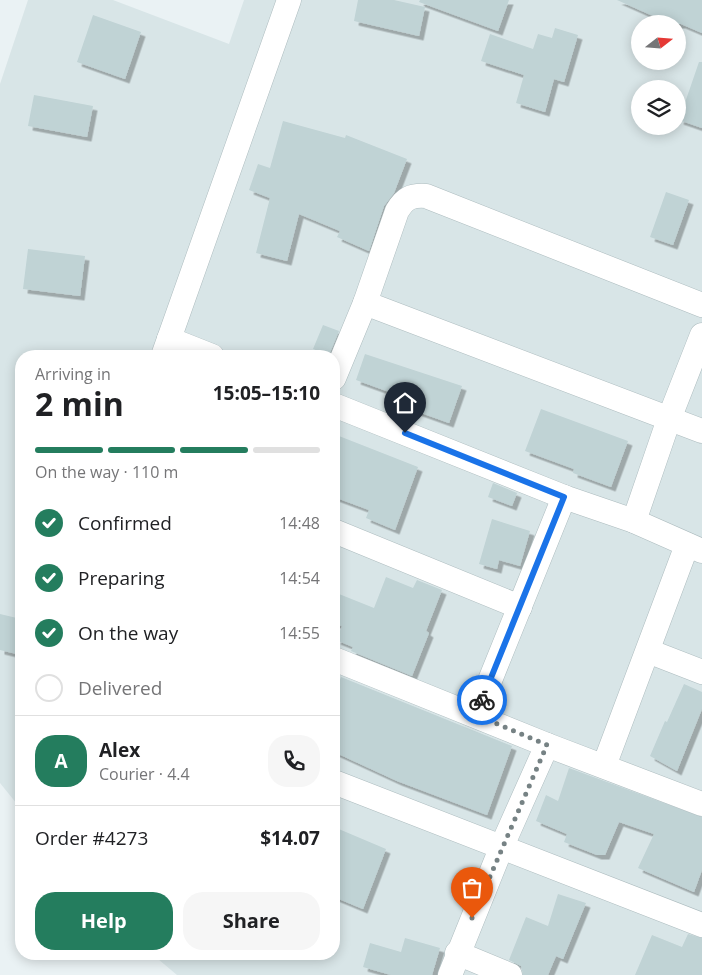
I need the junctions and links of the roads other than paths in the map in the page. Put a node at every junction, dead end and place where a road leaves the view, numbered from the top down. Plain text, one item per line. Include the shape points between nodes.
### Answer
1 (289, 0) edge
2 (365, 303) junction
3 (702, 305) edge
4 (702, 335) edge
5 (166, 348) edge
6 (340, 363) edge
7 (340, 407) edge
8 (669, 419) junction
9 (702, 431) edge
10 (564, 497) junction
11 (634, 521) junction
12 (340, 533) edge
13 (694, 548) edge
14 (520, 607) junction
15 (648, 651) junction
16 (340, 661) edge
17 (702, 672) edge
18 (476, 715) junction
19 (547, 745) junction
20 (604, 766) junction
21 (340, 784) edge
22 (702, 804) edge
23 (502, 846) junction
24 (702, 925) edge
25 (454, 964) edge
26 (510, 975) edge

1 - 5 street
2 - 3 street via 397,211 403,201 413,195 426,196
2 - 6 street
2 - 8 street
4 - 8 street
7 - 10 street
8 - 9 street
8 - 11 street
10 - 11 street
10 - 14 street
11 - 13 street
12 - 14 street
13 - 15 street
14 - 18 street
15 - 17 street
15 - 20 street
16 - 18 street
18 - 19 street
19 - 20 street
19 - 23 street
20 - 22 street
21 - 23 street
23 - 24 street
23 - 25 street
25 - 26 street

